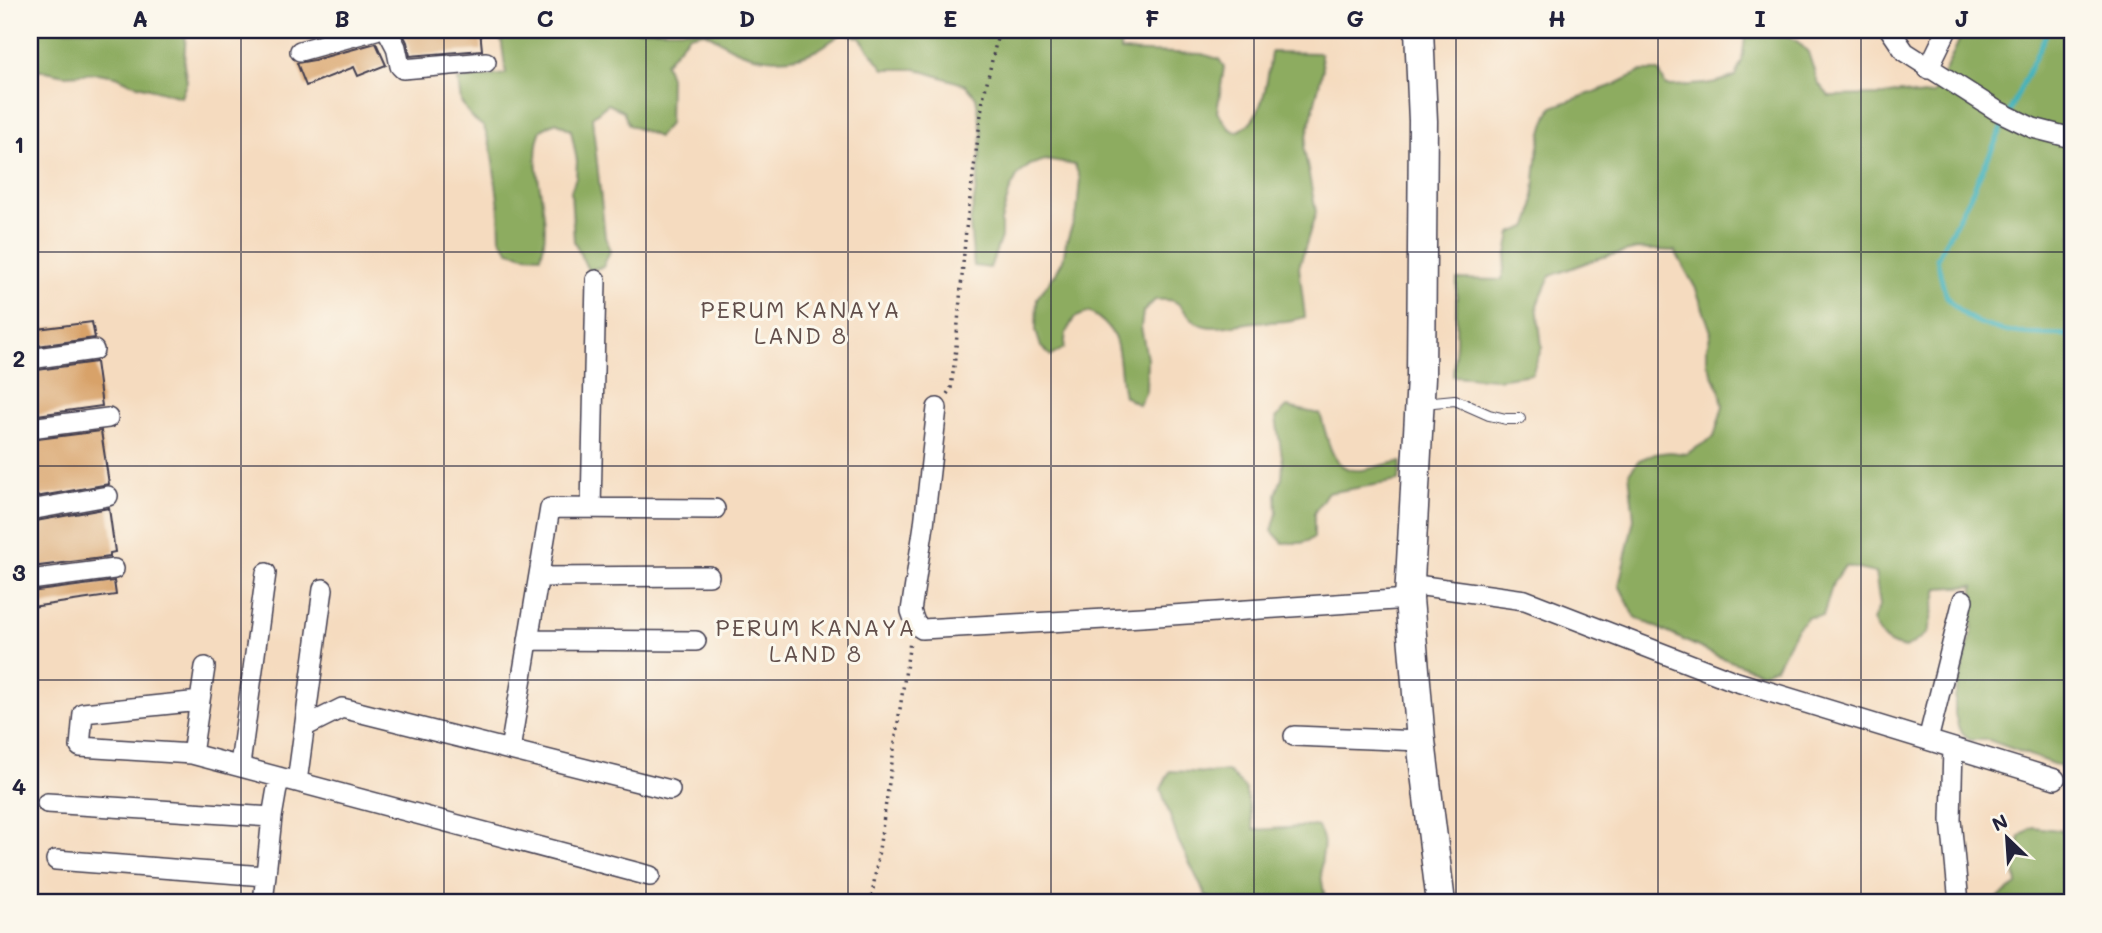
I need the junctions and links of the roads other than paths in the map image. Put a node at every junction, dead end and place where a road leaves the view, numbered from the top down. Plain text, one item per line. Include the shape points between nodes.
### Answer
1 (376, 30) edge
2 (387, 30) edge
3 (1419, 30) edge
4 (1890, 30) edge
5 (1947, 30) edge
6 (300, 51) dead end
7 (486, 62) dead end
8 (1928, 69) junction
9 (2072, 138) edge
10 (596, 280) dead end
11 (94, 350) dead end
12 (30, 359) edge
13 (1419, 403) junction
14 (937, 408) road end
15 (108, 418) dead end
16 (1520, 419) dead end
17 (30, 428) edge
18 (108, 496) dead end
19 (591, 508) junction
20 (715, 509) dead end
21 (30, 510) edge
22 (114, 569) dead end
23 (266, 572) dead end
24 (709, 576) dead end
25 (539, 577) junction
26 (30, 580) edge
27 (323, 589) dead end
28 (1409, 591) junction
29 (1963, 600) dead end
30 (528, 640) junction
31 (696, 642) dead end
32 (205, 667) dead end
33 (200, 701) junction
34 (306, 726) junction
35 (1294, 736) dead end
36 (1928, 740) junction
37 (1421, 741) junction
38 (1953, 748) junction
39 (510, 750) junction
40 (192, 754) junction
41 (240, 765) junction
42 (288, 779) junction
43 (2054, 779) dead end
44 (670, 790) dead end
45 (47, 803) dead end
46 (272, 817) junction
47 (56, 860) dead end
48 (265, 876) junction
49 (650, 876) dead end
50 (262, 903) edge
51 (1441, 903) edge
52 (1959, 903) edge

1 - 6 street
2 - 7 street via 403,69
3 - 13 main road via 1423,121
4 - 8 street via 1905,52
5 - 8 street
8 - 9 street via 2033,128
10 - 19 street
11 - 12 street
13 - 16 lane via 1455,401 1489,415
13 - 28 main road
14 - 28 street via 911,611 922,629 1142,617
15 - 17 street
18 - 21 street
19 - 20 street
19 - 25 street via 550,508
22 - 26 street
23 - 41 street
24 - 25 street
25 - 30 street
27 - 34 street
28 - 36 street via 1525,600 1734,681
28 - 37 main road
29 - 36 street
30 - 31 street
30 - 39 street
32 - 33 street
33 - 40 street
33 - 40 street via 83,713 80,747
34 - 39 street via 342,708
34 - 42 street
35 - 37 street
36 - 38 street
37 - 51 main road
38 - 43 street
38 - 52 street via 1951,820
39 - 44 street
40 - 41 street
41 - 42 street
42 - 46 street
42 - 49 street
45 - 46 street
46 - 48 street
47 - 48 street
48 - 50 street

